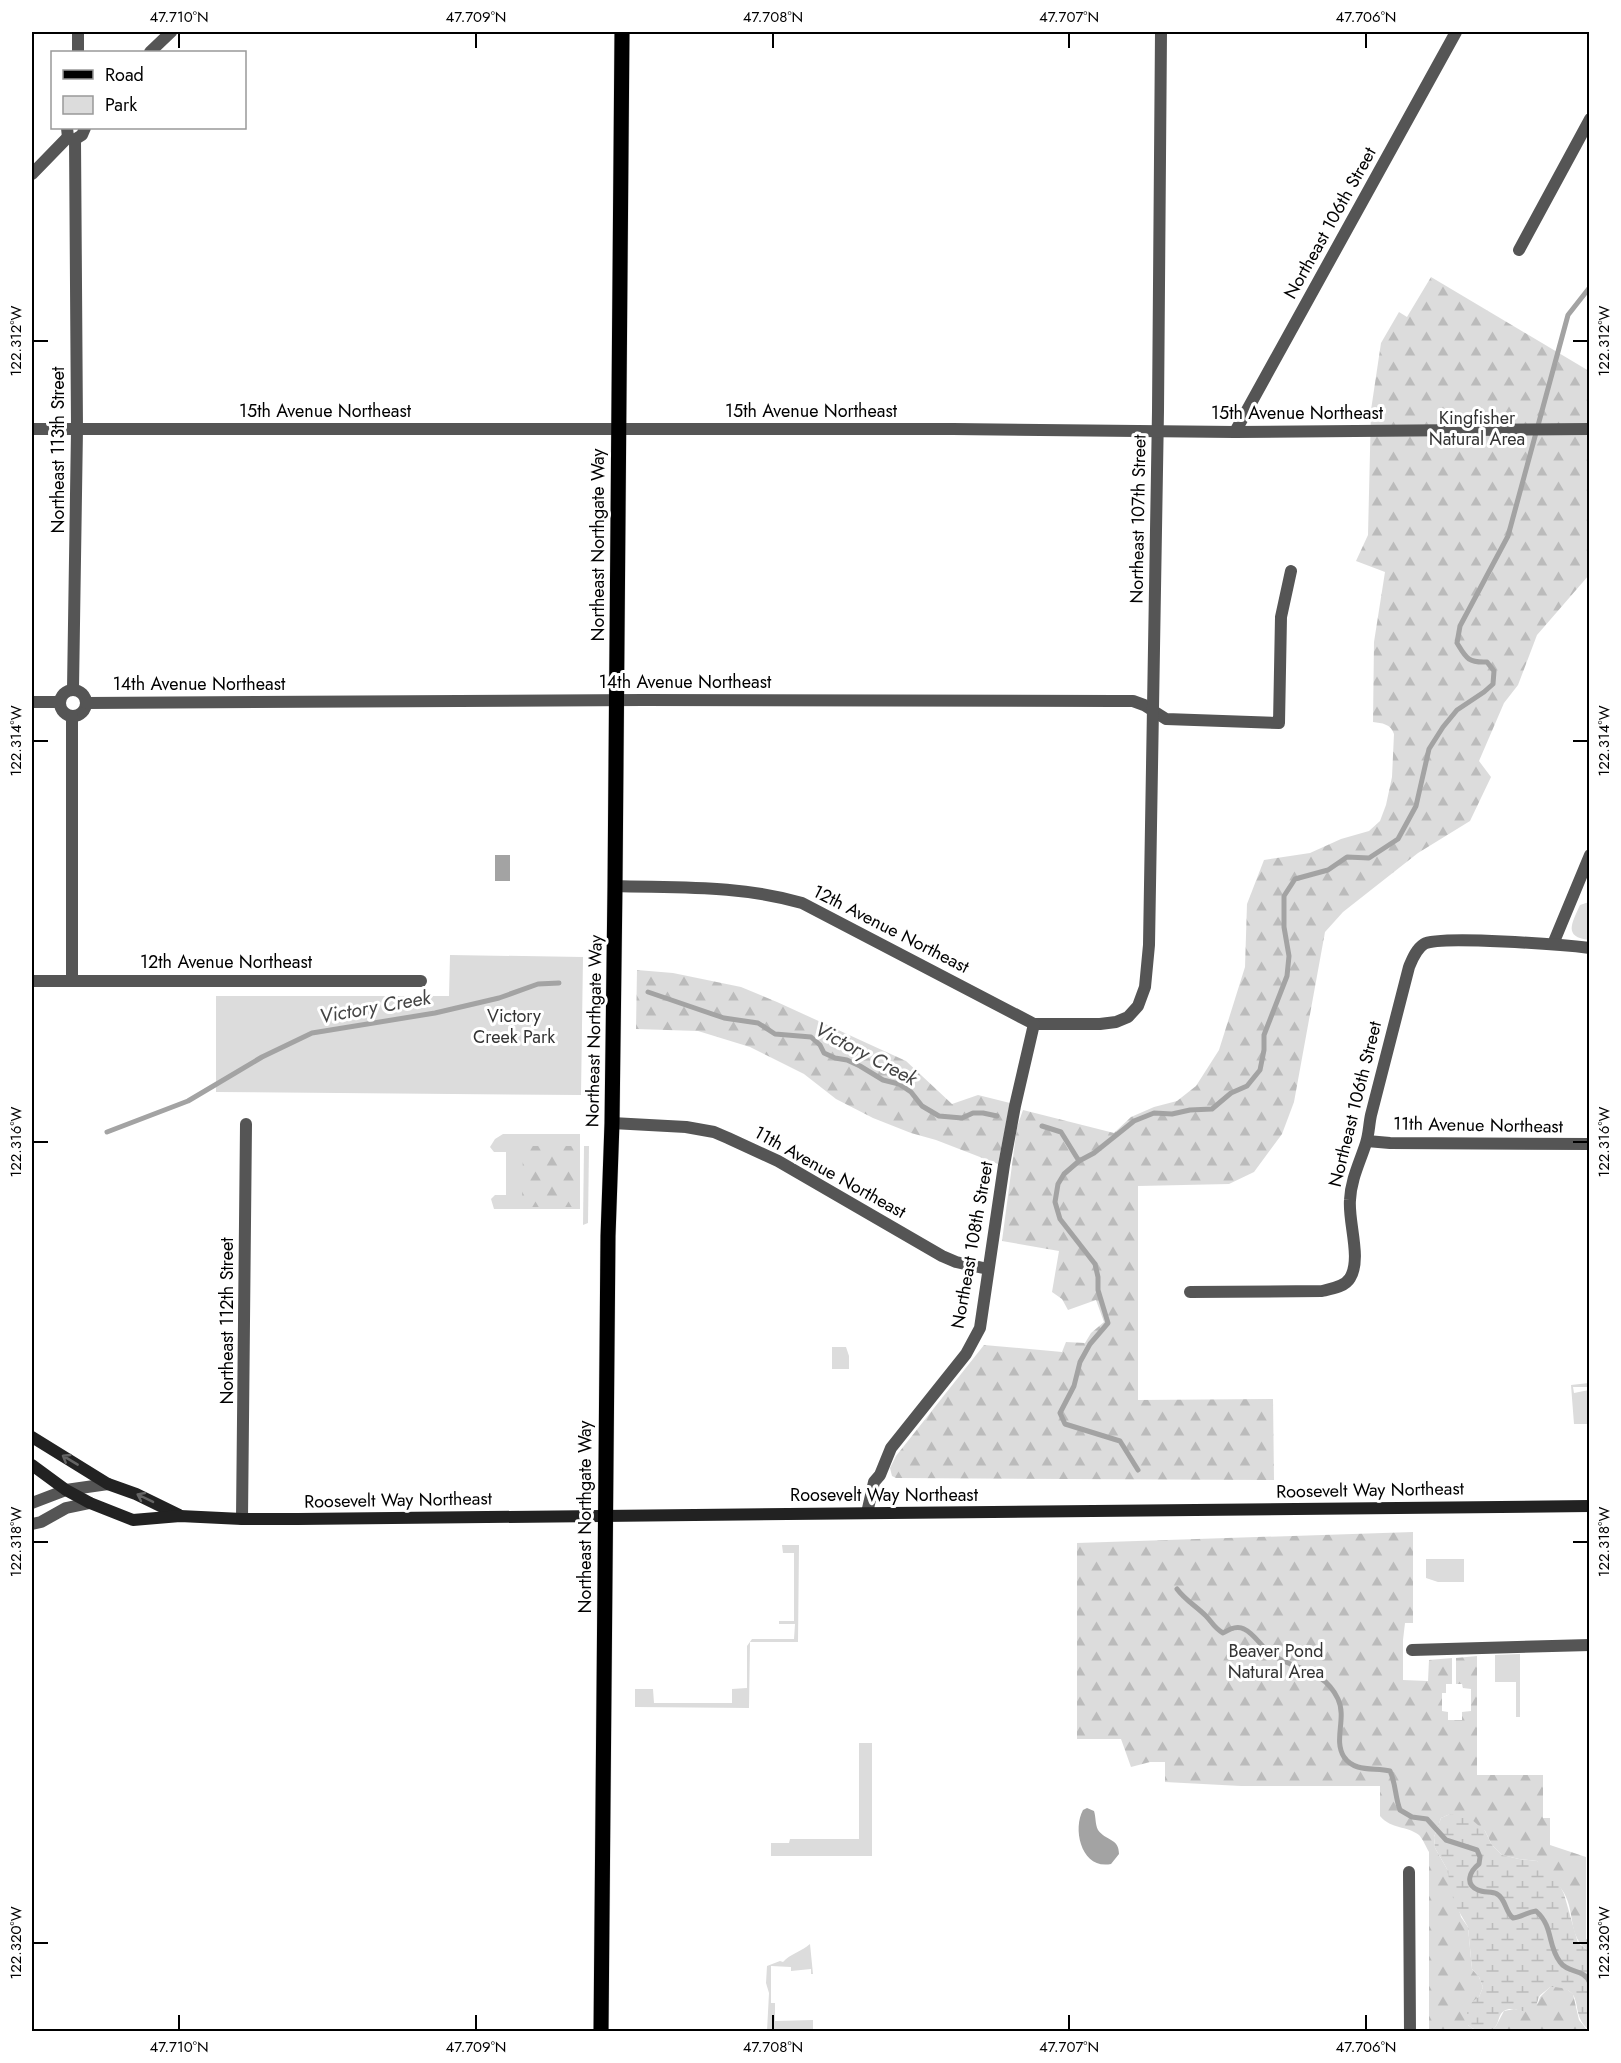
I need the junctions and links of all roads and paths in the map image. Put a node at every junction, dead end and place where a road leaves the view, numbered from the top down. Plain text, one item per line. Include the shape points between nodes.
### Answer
1 (78, 32) edge
2 (171, 32) edge
3 (622, 32) edge
4 (1161, 32) edge
5 (1456, 32) edge
6 (78, 51) edge
7 (151, 51) edge
8 (1590, 119) edge
9 (85, 129) edge
10 (70, 135) edge
11 (32, 174) edge
12 (1519, 250) dead end
13 (32, 429) edge
14 (76, 429) junction
15 (618, 429) junction
16 (1590, 429) edge
17 (1158, 430) junction
18 (1235, 432) junction
19 (1291, 572) dead end
20 (73, 689) junction
21 (617, 700) junction
22 (32, 702) edge
23 (59, 702) junction
24 (86, 703) junction
25 (1153, 710) junction
26 (72, 716) junction
27 (1590, 855) edge
28 (615, 886) junction
29 (1553, 944) junction
30 (1590, 948) edge
31 (72, 980) junction
32 (32, 981) edge
33 (421, 981) dead end
34 (1138, 1006) joint
35 (1034, 1024) junction
36 (246, 1124) dead end
37 (612, 1124) junction
38 (1367, 1140) junction
39 (1590, 1144) edge
40 (988, 1269) junction
41 (1190, 1292) dead end
42 (32, 1437) edge
43 (32, 1465) edge
44 (108, 1484) junction
45 (66, 1490) junction
46 (32, 1503) edge
47 (90, 1503) junction
48 (1590, 1506) edge
49 (867, 1513) junction
50 (180, 1516) junction
51 (605, 1516) junction
52 (242, 1519) junction
53 (32, 1524) edge
54 (1590, 1645) edge
55 (1412, 1650) dead end
56 (1409, 1872) dead end
57 (601, 2031) edge
58 (1410, 2031) edge

1 - 6 street
2 - 7 street
3 - 15 main road, Northeast Northgate Way
4 - 17 street, Northeast 107th Street
5 - 18 street, Northeast 106th Street
8 - 12 street
9 - 10 street via 82,135
10 - 11 street
10 - 14 street, Northeast 113th Street
13 - 14 street, 15th Avenue Northeast
14 - 15 street, 15th Avenue Northeast
14 - 20 street, Northeast 113th Street
15 - 17 street, 15th Avenue Northeast
15 - 21 main road, Northeast Northgate Way
16 - 18 street, 15th Avenue Northeast
17 - 18 street, 15th Avenue Northeast
17 - 25 street, Northeast 107th Street
19 - 25 street, 14th Avenue Northeast via 1281,617 1279,723 1166,719
20 - 23 street via 63,693
20 - 24 street via 82,693
21 - 24 street, 14th Avenue Northeast
21 - 25 street, 14th Avenue Northeast via 1133,701
21 - 28 main road, Northeast Northgate Way
22 - 23 street
23 - 26 street via 64,713
24 - 26 street via 81,714
25 - 34 street, Northeast 107th Street via 1149,945
26 - 31 street
27 - 29 street
28 - 35 street, 12th Avenue Northeast via 735,889 802,903
28 - 37 main road, Northeast Northgate Way
29 - 30 street
29 - 38 street, Northeast 106th Street via 1423,944 1408,967
31 - 32 street, 12th Avenue Northeast
31 - 33 street, 12th Avenue Northeast
34 - 35 street, 12th Avenue Northeast via 1128,1017 1116,1022
35 - 40 street, Northeast 108th Street via 1015,1106
36 - 52 street, Northeast 112th Street
37 - 40 street, 11th Avenue Northeast via 686,1128 728,1137 778,1161 942,1256
37 - 51 main road, Northeast Northgate Way
38 - 39 street, 11th Avenue Northeast
38 - 41 street, Northeast 106th Street via 1355,1170 1350,1200 1354,1264 1350,1278 1342,1285 1322,1291
40 - 49 street, Northeast 108th Street via 980,1328 891,1448 874,1482
44 -> 42 main road
43 - 45 main road
44 - 45 street, Roosevelt Way Northeast
50 -> 44 main road, Roosevelt Way Northeast
45 - 46 street, Roosevelt Way Northeast
45 - 47 main road, Roosevelt Way Northeast
47 - 50 main road, Roosevelt Way Northeast via 133,1520
47 - 53 street via 66,1508
48 - 49 main road, Roosevelt Way Northeast
49 - 51 main road, Roosevelt Way Northeast
50 - 52 main road, Roosevelt Way Northeast
51 - 52 main road, Roosevelt Way Northeast
51 - 57 main road, Northeast Northgate Way
54 - 55 street
56 - 58 street

